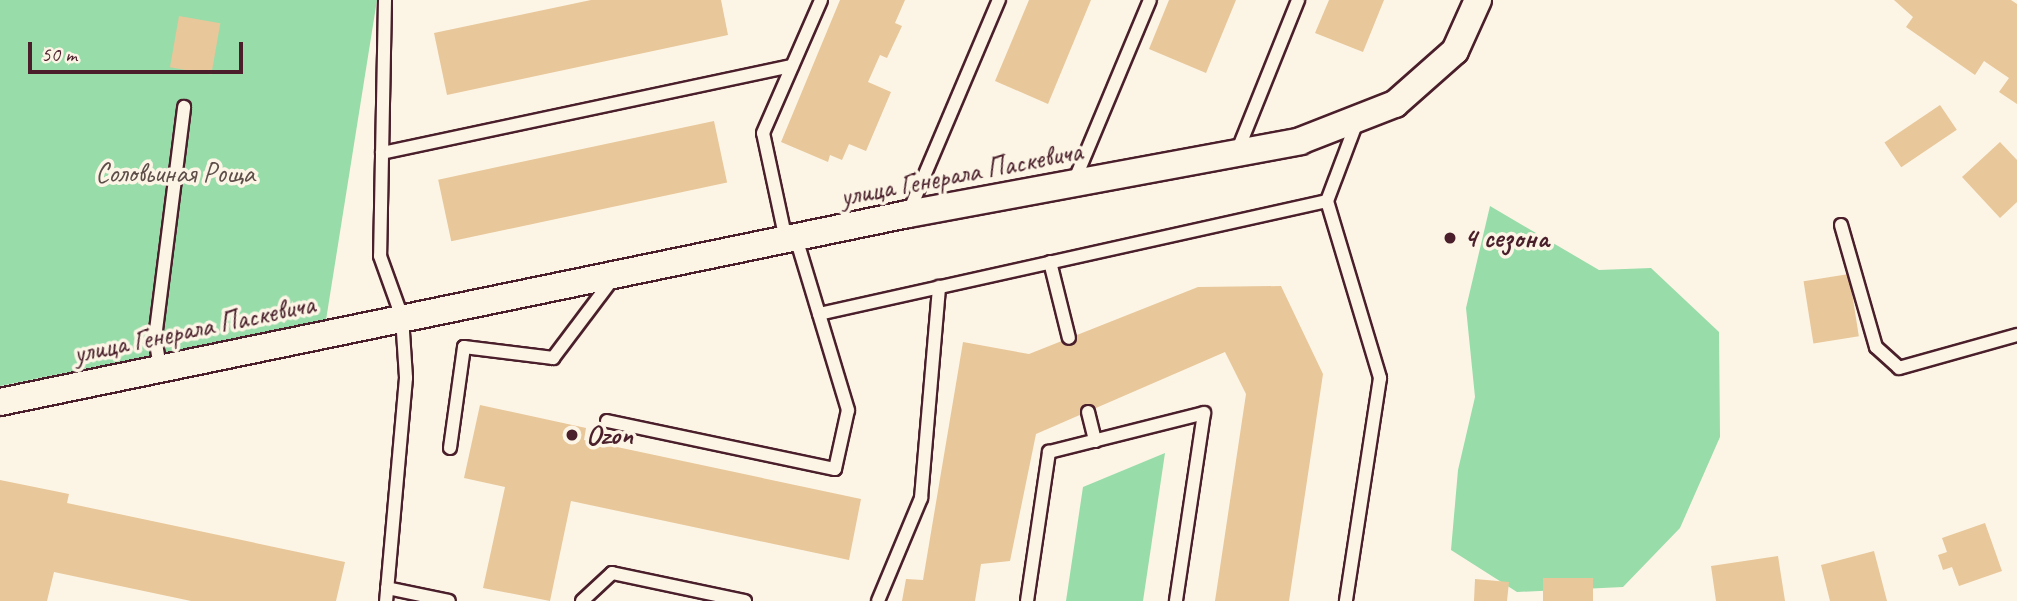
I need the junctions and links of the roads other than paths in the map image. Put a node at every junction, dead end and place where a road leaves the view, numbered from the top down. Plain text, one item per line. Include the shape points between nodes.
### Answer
1 (821, 0) edge
2 (999, 0) edge
3 (1150, 0) edge
4 (1298, 0) edge
5 (1478, 0) edge
6 (388, 1) edge
7 (792, 66) junction
8 (184, 107) dead end
9 (1359, 118) junction
10 (382, 153) junction
11 (1236, 153) junction
12 (1073, 184) junction
13 (1327, 201) junction
14 (908, 214) junction
15 (1841, 225) dead end
16 (791, 239) junction
17 (1050, 262) junction
18 (616, 274) junction
19 (939, 287) junction
20 (819, 314) junction
21 (401, 317) junction
22 (2017, 335) edge
23 (1069, 338) dead end
24 (160, 368) junction
25 (0, 402) edge
26 (1088, 412) dead end
27 (607, 421) dead end
28 (1095, 441) junction
29 (450, 448) dead end
30 (386, 594) edge
31 (449, 601) edge
32 (582, 601) edge
33 (745, 601) edge
34 (878, 601) edge
35 (1027, 601) edge
36 (1176, 601) edge
37 (1346, 601) edge

1 - 7 lane
2 - 14 lane
3 - 12 lane
4 - 11 lane
5 - 9 street, улица Генерала Паскевича via 1455,51 1395,104
6 - 10 lane
7 - 10 lane
7 - 16 lane via 763,133
8 - 24 lane via 155,338
9 - 11 street, улица Генерала Паскевича via 1300,141
9 - 13 lane
10 - 21 lane via 380,256
11 - 12 street, улица Генерала Паскевича
12 - 14 street, улица Генерала Паскевича
13 - 17 lane
13 - 37 lane via 1380,379
14 - 16 street, улица Генерала Паскевича
15 - 22 lane via 1877,347 1899,368
16 - 18 street, улица Генерала Паскевича
16 - 20 lane
17 - 19 lane
17 - 23 lane
18 - 21 street, улица Генерала Паскевича
18 - 29 lane via 553,358 464,346
19 - 20 lane
19 - 34 lane via 921,498
20 - 27 lane via 848,410 835,469
21 - 24 street, улица Генерала Паскевича
21 - 30 lane via 407,378
24 - 25 street, улица Генерала Паскевича
26 - 28 lane
28 - 35 lane via 1049,452
28 - 36 lane via 1204,413
30 - 31 lane
32 - 33 lane via 612,573

